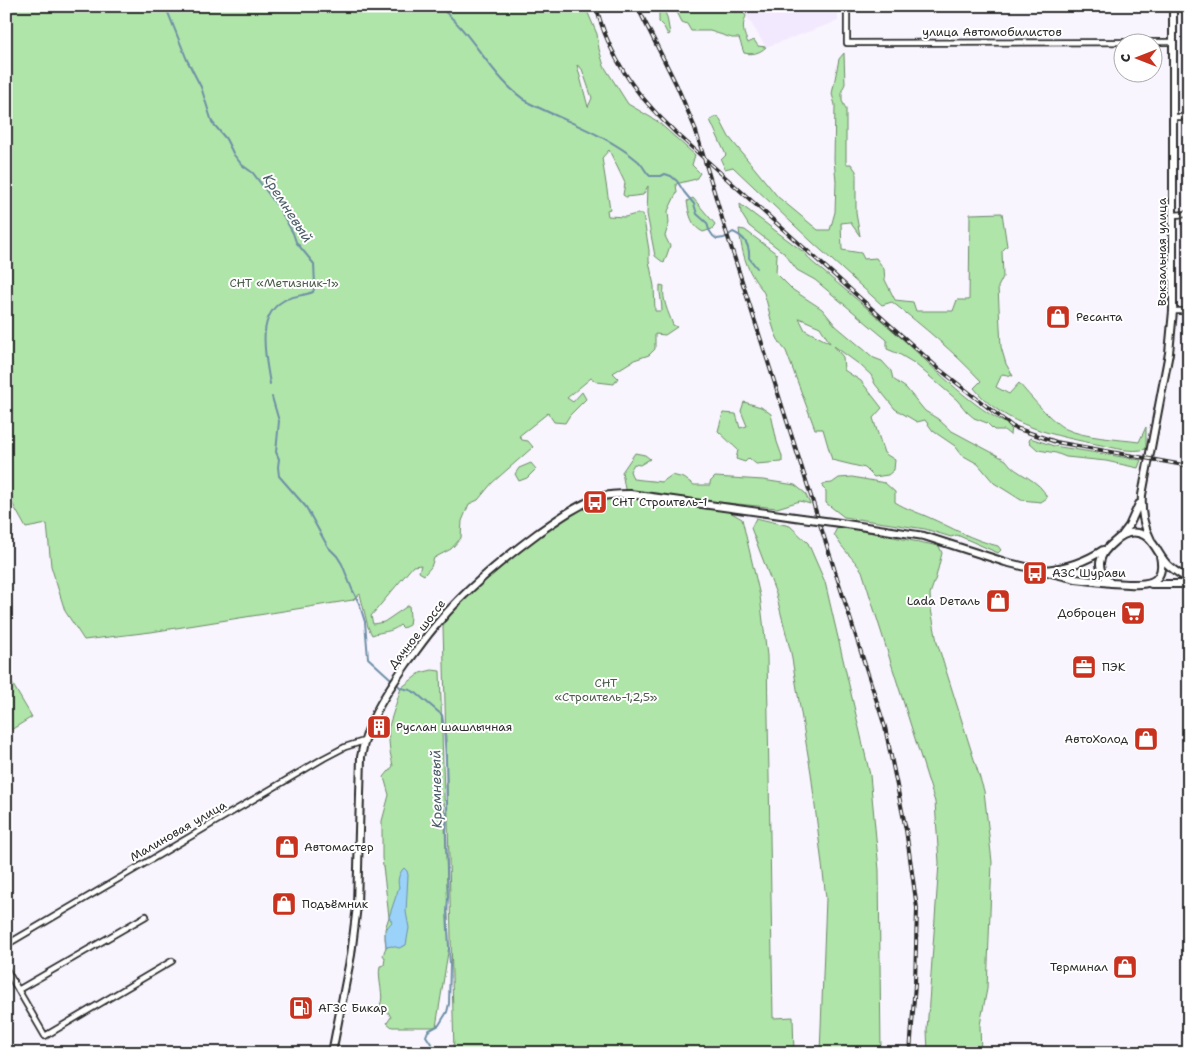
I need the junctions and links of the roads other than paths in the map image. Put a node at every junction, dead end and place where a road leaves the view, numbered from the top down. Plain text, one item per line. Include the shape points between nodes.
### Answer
1 (847, 6) edge
2 (1173, 6) edge
3 (1173, 42) junction
4 (1174, 117) junction
5 (1189, 117) edge
6 (1189, 214) edge
7 (1173, 215) junction
8 (1173, 311) junction
9 (1189, 311) edge
10 (1142, 495) junction
11 (1122, 535) junction
12 (1150, 540) junction
13 (1104, 550) junction
14 (1160, 556) junction
15 (1041, 570) junction
16 (1189, 579) edge
17 (1111, 583) junction
18 (1147, 584) junction
19 (1189, 584) edge
20 (364, 741) junction
21 (146, 916) dead end
22 (6, 945) edge
23 (172, 961) dead end
24 (6, 969) edge
25 (18, 990) junction
26 (332, 1053) edge

1 - 3 street, улица Автомобилистов via 847,43
2 - 3 main road, Вокзальная улица
3 - 4 main road, Вокзальная улица
4 - 5 street
4 - 7 main road, Вокзальная улица
6 - 7 street
7 - 8 main road, Вокзальная улица
8 - 9 street
8 - 10 main road, Вокзальная улица via 1169,353
10 - 11 main road via 1136,514
10 - 12 main road via 1143,521
11 - 12 main road via 1140,533
11 - 13 main road
12 - 14 main road
13 - 15 main road via 1080,563
13 - 17 main road via 1101,571
14 - 16 main road via 1168,566
14 - 18 main road via 1160,574
15 - 17 main road, Дачное шоссе
15 - 20 main road, Дачное шоссе, bridge via 924,536 630,494 602,496 569,511 464,595 436,624 390,687 373,715
17 - 18 main road
18 - 19 main road
20 - 22 street, Малиновая улица via 345,746
20 - 26 main road, Дачное шоссе via 357,906
21 - 25 street
23 - 25 street via 45,1036
24 - 25 street

